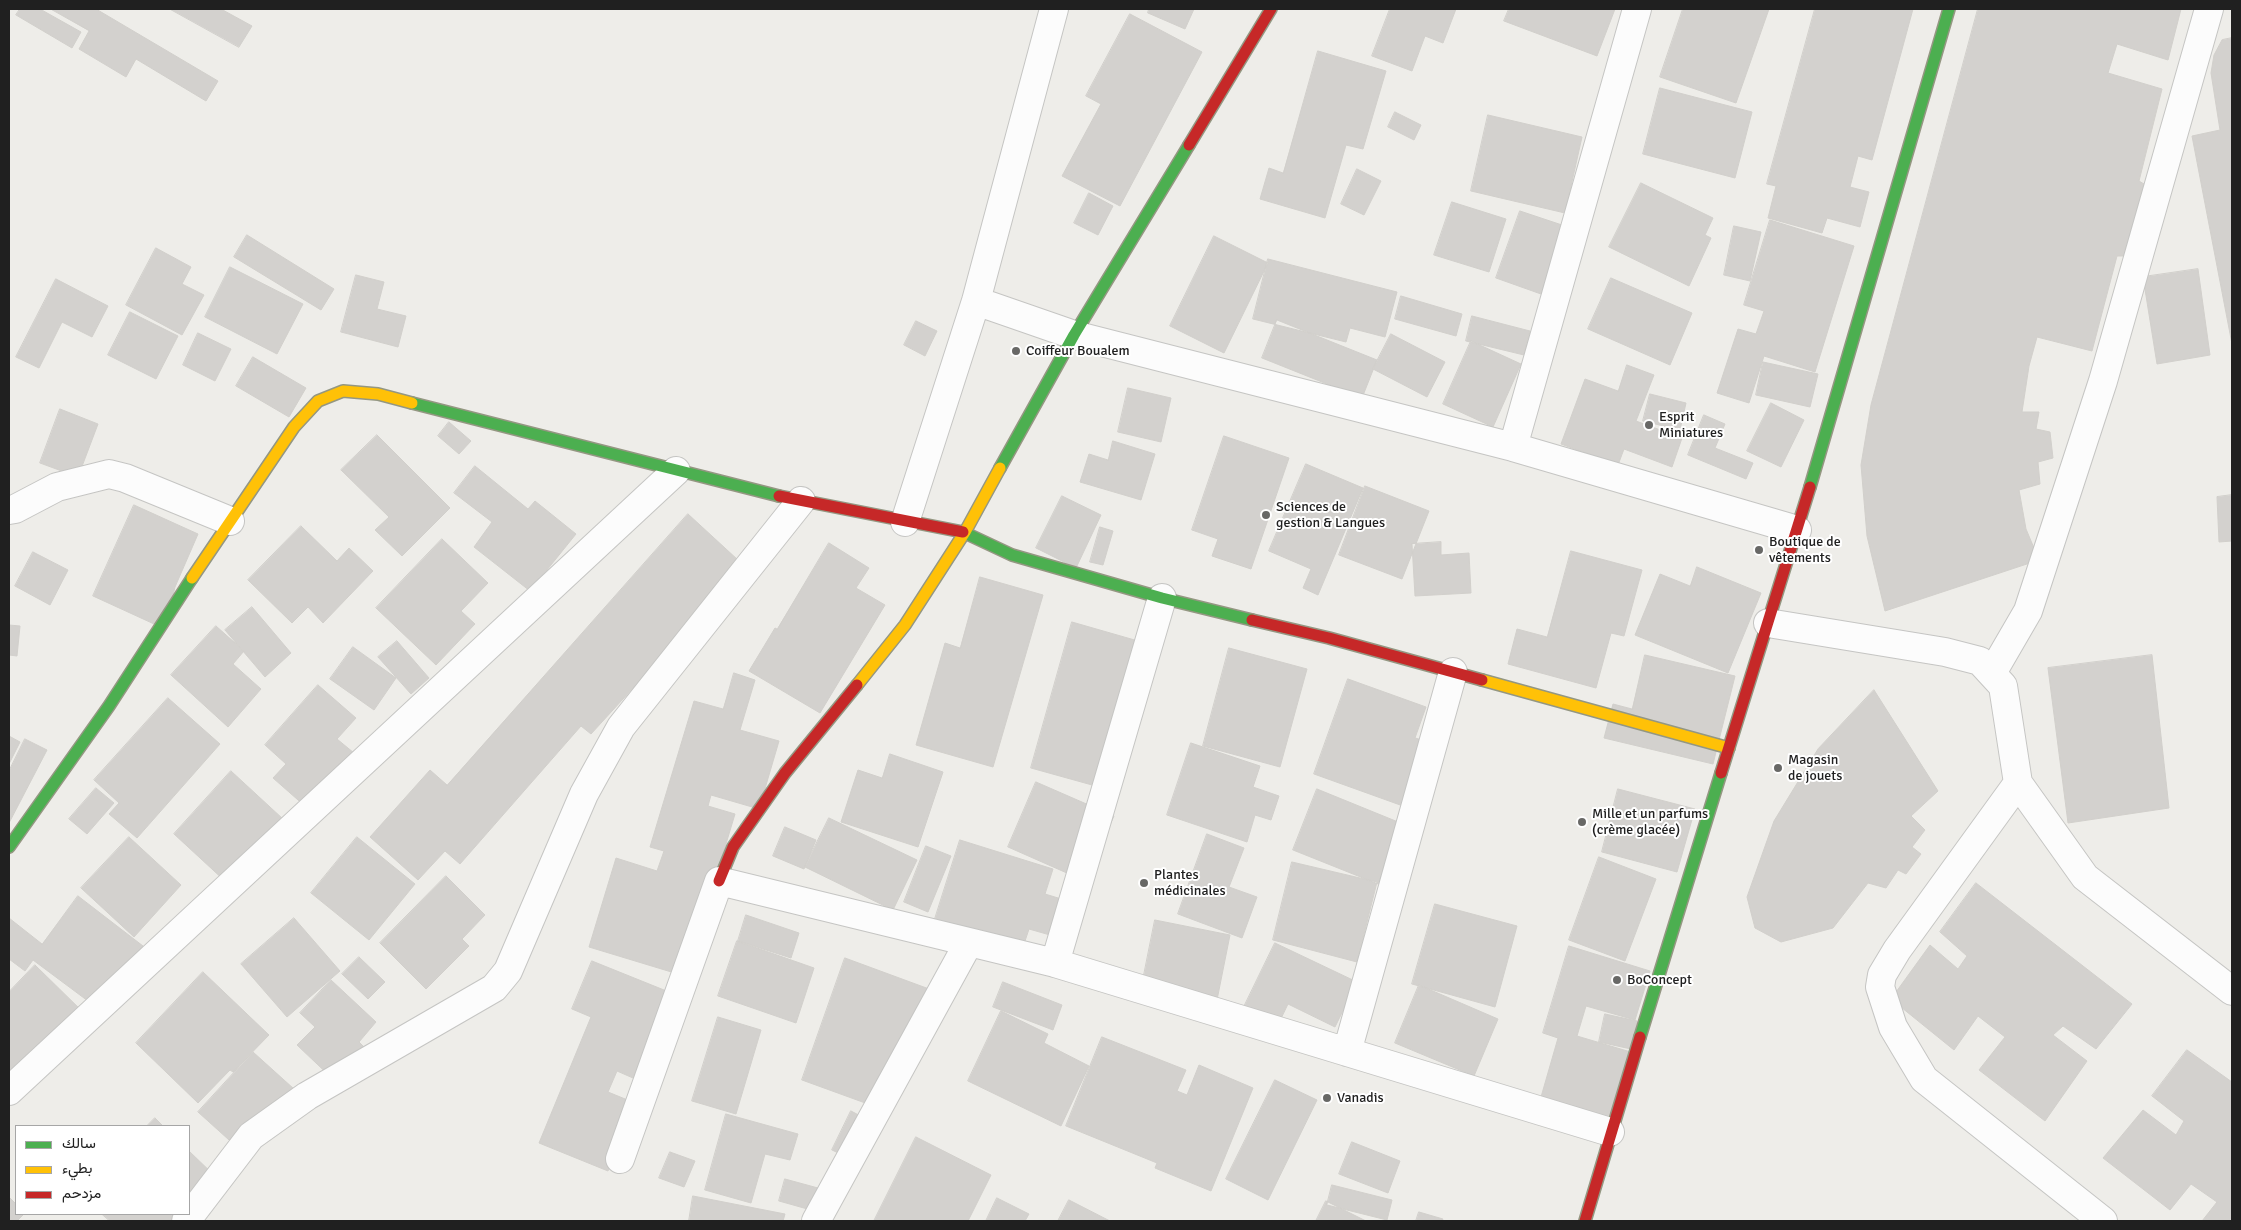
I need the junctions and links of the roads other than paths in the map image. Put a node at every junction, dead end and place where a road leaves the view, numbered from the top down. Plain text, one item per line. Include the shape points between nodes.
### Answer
1 (1054, 9) edge
2 (1271, 9) edge
3 (1637, 9) edge
4 (1949, 9) edge
5 (2209, 9) edge
6 (976, 301) junction
7 (1074, 335) junction
8 (1513, 447) junction
9 (676, 471) junction
10 (801, 501) junction
11 (9, 510) edge
12 (230, 521) junction
13 (905, 522) junction
14 (1797, 530) junction
15 (965, 532) junction
16 (1162, 598) junction
17 (1768, 623) junction
18 (1454, 672) junction
19 (1992, 673) junction
20 (1729, 748) junction
21 (2018, 783) junction
22 (9, 847) edge
23 (718, 881) junction
24 (969, 942) junction
25 (1055, 963) junction
26 (2232, 991) edge
27 (1347, 1052) junction
28 (9, 1091) edge
29 (1610, 1132) junction
30 (620, 1159) dead end
31 (186, 1221) edge
32 (816, 1221) edge
33 (1585, 1221) edge
34 (2102, 1221) edge

1 - 6 street
2 - 7 street
3 - 8 street
4 - 14 street
5 - 19 street via 2103,381 2028,611
6 - 7 street
6 - 13 street
7 - 8 street
7 - 15 street
8 - 14 street
9 - 10 street
9 - 12 street via 378,394 343,391 318,401 294,428
9 - 28 street
10 - 13 street
10 - 31 street via 621,727 584,794 508,971 494,988 307,1096 251,1136
11 - 12 street via 57,487 109,474
12 - 22 street via 109,706
13 - 15 street
14 - 17 street
15 - 16 street via 1012,555
15 - 23 street via 905,624 769,795 733,847
16 - 18 street
16 - 25 street
17 - 19 street via 1945,652 1980,661
17 - 20 street
18 - 20 street
18 - 27 street
19 - 21 street via 2003,686
20 - 29 street
21 - 26 street via 2084,877
21 - 34 street via 1897,950 1882,975 1880,987 1893,1027 1924,1079
23 - 24 street
23 - 30 street
24 - 25 street
24 - 32 street
25 - 27 street
27 - 29 street
29 - 33 street

